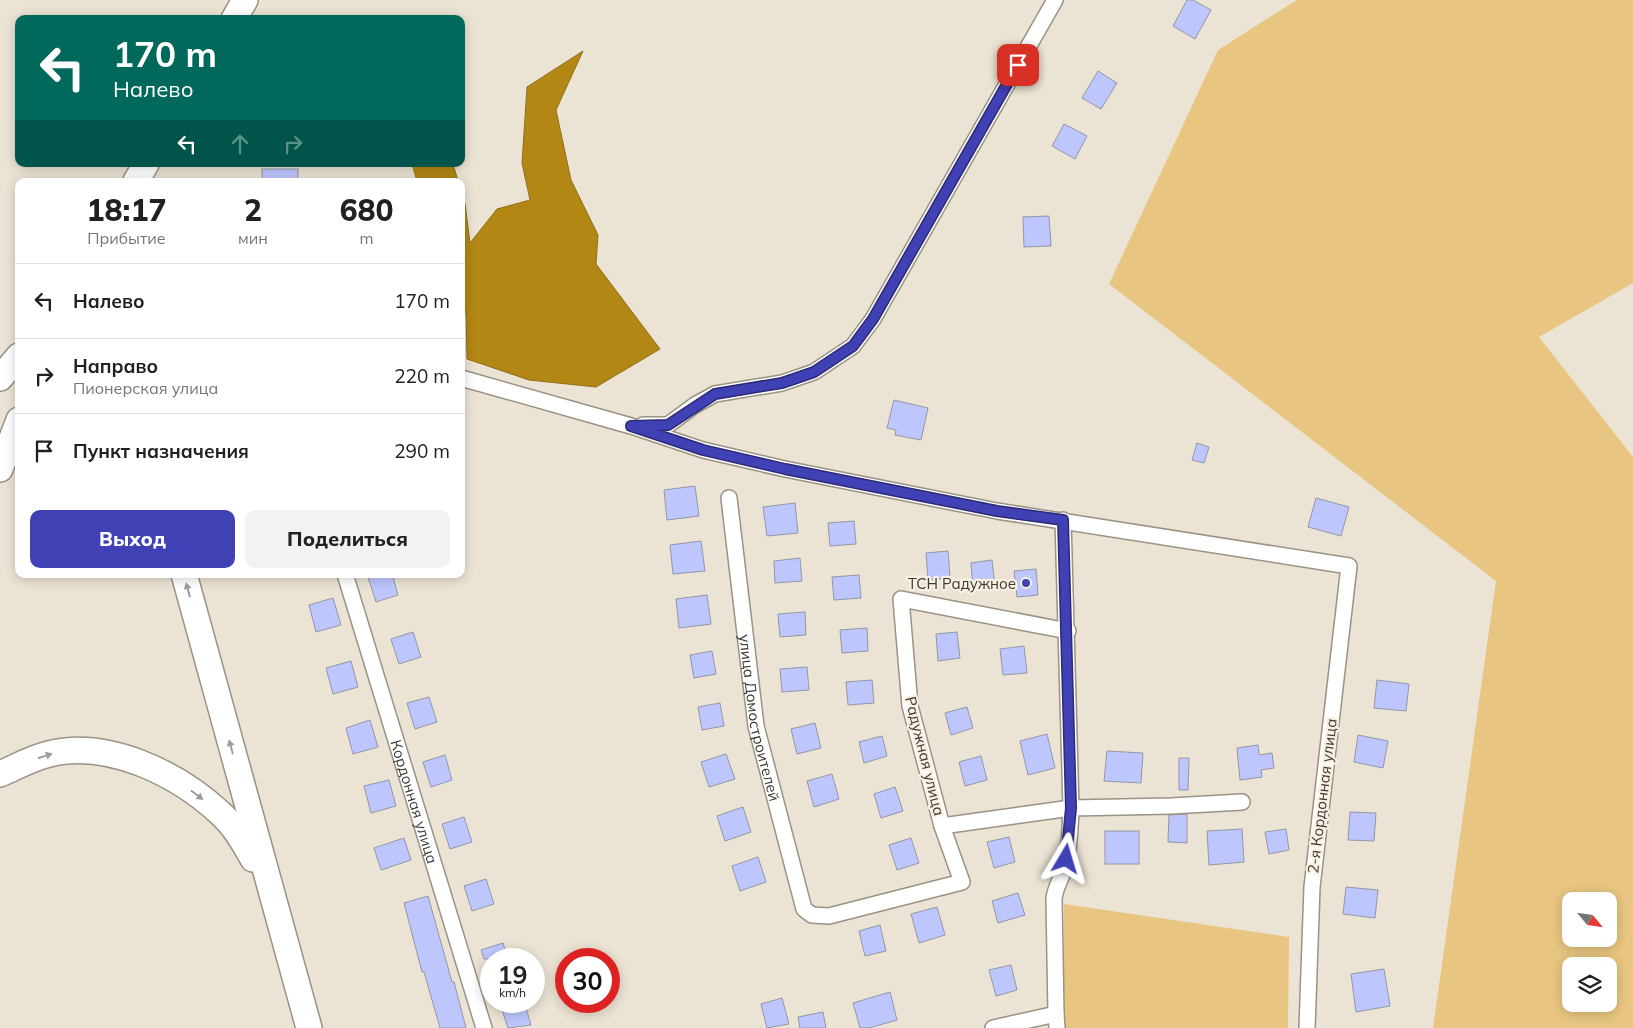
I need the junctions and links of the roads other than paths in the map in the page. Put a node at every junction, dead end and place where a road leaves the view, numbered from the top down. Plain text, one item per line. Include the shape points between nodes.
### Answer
1 (245, 0) edge
2 (1055, 0) edge
3 (236, 15) edge
4 (144, 167) edge
5 (138, 178) edge
6 (15, 361) edge
7 (0, 378) edge
8 (465, 379) edge
9 (631, 426) junction
10 (15, 430) edge
11 (0, 469) edge
12 (729, 498) dead end
13 (1063, 520) junction
14 (185, 578) edge
15 (345, 578) edge
16 (1068, 631) junction
17 (0, 774) edge
18 (1242, 802) dead end
19 (1071, 808) junction
20 (942, 826) junction
21 (271, 895) junction
22 (829, 916) joint
23 (1056, 1021) edge
24 (310, 1028) edge
25 (484, 1028) edge
26 (993, 1028) edge
27 (1307, 1028) edge

1 - 3 main road
2 - 9 street via 873,319 853,346 806,375 782,383 715,394 668,425
4 - 5 main road
6 - 7 main road
8 - 9 street
9 - 13 street via 703,450 785,469 997,511
10 - 11 main road
12 - 22 street, улица Домостроителей via 756,726 804,909 812,915
13 - 16 street
13 - 27 street, 2-я Кордонная улица via 1349,566 1312,887
21 -> 14 main road
15 - 25 street, Кордонная улица
16 - 19 street
16 - 20 street, Радужная улица via 901,599 910,706
17 -> 21 main road via 50,754 73,751 128,760 159,772 189,788 221,814 253,858
18 - 19 street
19 - 20 street
19 - 23 street via 1069,849 1054,899
20 - 22 street, Радужная улица via 962,882
21 - 24 main road
23 - 26 street

